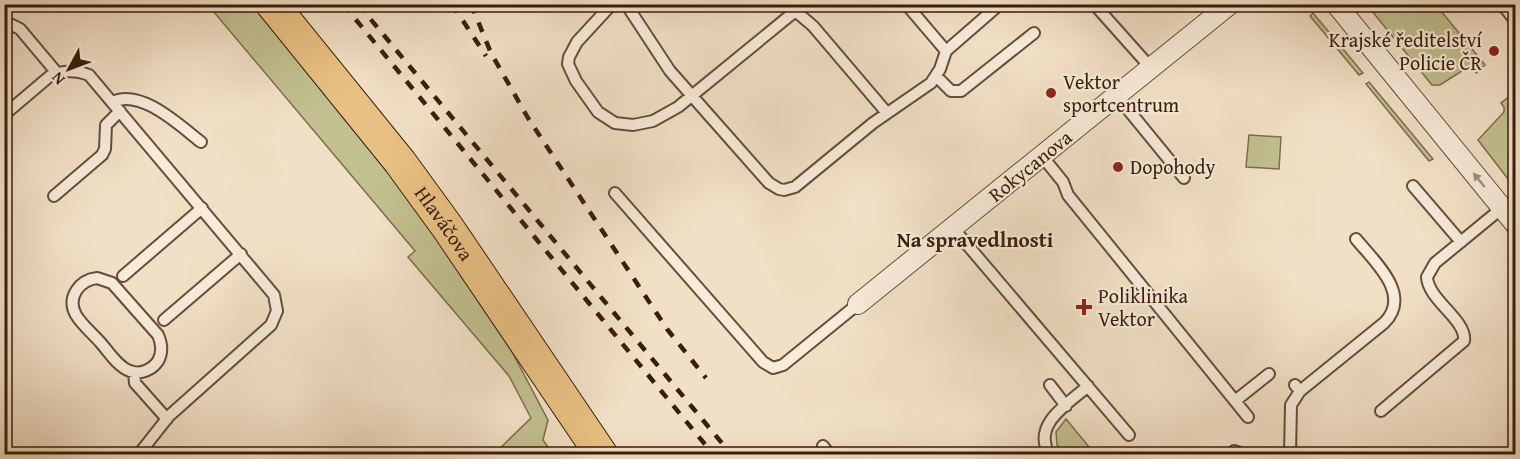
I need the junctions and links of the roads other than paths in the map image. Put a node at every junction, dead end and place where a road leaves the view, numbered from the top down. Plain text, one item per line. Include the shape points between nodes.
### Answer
1 (272, 4) edge
2 (612, 4) edge
3 (626, 4) edge
4 (906, 4) edge
5 (1000, 4) edge
6 (1094, 4) edge
7 (1230, 4) edge
8 (1336, 4) edge
9 (1502, 4) edge
10 (795, 7) edge
11 (4, 21) edge
12 (1515, 22) edge
13 (1034, 33) dead end
14 (946, 51) junction
15 (1151, 68) junction
16 (57, 73) junction
17 (936, 76) junction
18 (692, 96) junction
19 (1117, 96) junction
20 (112, 102) junction
21 (120, 111) junction
22 (887, 113) junction
23 (4, 115) edge
24 (201, 142) dead end
25 (1042, 156) junction
26 (1184, 178) dead end
27 (1413, 186) dead end
28 (615, 193) dead end
29 (54, 196) dead end
30 (202, 208) junction
31 (1502, 208) junction
32 (1515, 225) edge
33 (953, 228) junction
34 (1356, 239) dead end
35 (1461, 242) junction
36 (241, 254) junction
37 (123, 276) dead end
38 (858, 304) joint
39 (164, 320) dead end
40 (134, 372) junction
41 (1269, 374) dead end
42 (1050, 385) dead end
43 (1088, 386) junction
44 (1236, 401) junction
45 (1066, 406) junction
46 (1381, 411) dead end
47 (1248, 417) dead end
48 (167, 419) junction
49 (1129, 435) dead end
50 (139, 454) edge
51 (601, 454) edge
52 (1049, 454) edge
53 (1290, 454) edge

1 - 51 main road, Hlaváčova via 400,162
2 - 18 lane via 577,42 569,57 570,72 598,112 615,123 641,125 666,115
3 - 18 lane
4 - 14 lane
5 - 14 lane
6 - 15 lane
7 - 15 street, Rokycanova
31 -> 8 street
9 - 12 lane
10 - 18 lane
10 - 22 lane
11 - 16 lane via 20,29
13 - 17 lane via 961,91 951,91
14 - 17 lane
15 - 19 street, Rokycanova
16 - 20 lane via 89,75
16 - 23 lane
17 - 22 lane
18 - 22 lane via 769,183 784,190 800,184
19 - 25 street, Rokycanova
19 - 26 lane
20 - 21 lane
20 - 24 lane via 127,98 151,106
21 - 29 lane via 106,125 102,155
21 - 30 lane
25 - 33 street, Rokycanova
25 - 44 lane via 1063,182 1068,195
27 - 35 lane
28 - 38 lane via 763,362 773,368 783,365
30 - 36 lane
30 - 37 lane
31 - 32 street
31 - 35 lane
33 - 38 street, Rokycanova
33 - 43 lane
34 - 53 lane via 1391,285 1396,302 1394,311 1384,323 1298,388 1291,405
35 - 46 lane via 1436,263 1427,280 1463,332 1464,341
36 - 39 lane
36 - 48 lane via 274,295 275,318 266,331
40 - 40 lane via 156,364 162,350 158,335 112,283 97,278 83,282 73,301 76,315 121,366
40 - 48 lane via 135,383
41 - 44 lane
42 - 45 lane
43 - 45 lane
43 - 49 lane
44 - 47 lane
45 - 52 lane via 1045,430
48 - 50 lane

